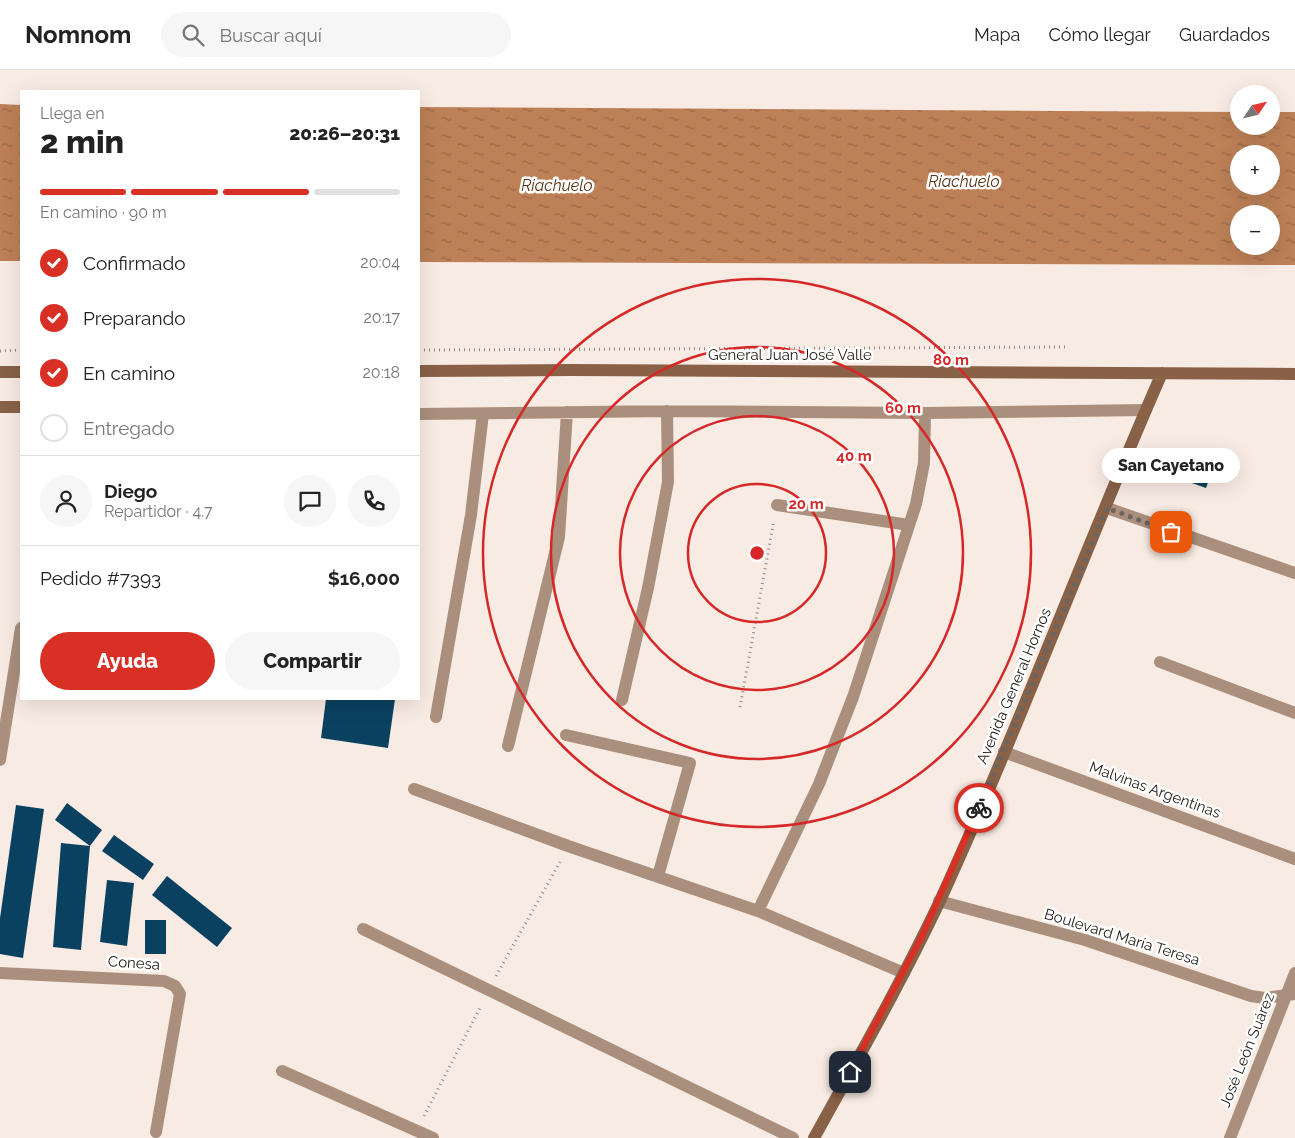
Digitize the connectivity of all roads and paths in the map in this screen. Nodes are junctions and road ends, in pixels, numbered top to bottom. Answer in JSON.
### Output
{"nodes":[{"id":1,"x":1069,"y":347,"type":"dead end"},
{"id":2,"x":20,"y":350,"type":"edge"},
{"id":3,"x":420,"y":350,"type":"edge"},
{"id":4,"x":0,"y":351,"type":"edge"},
{"id":5,"x":420,"y":371,"type":"edge"},
{"id":6,"x":0,"y":372,"type":"edge"},
{"id":7,"x":20,"y":372,"type":"edge"},
{"id":8,"x":1162,"y":373,"type":"junction"},
{"id":9,"x":1295,"y":374,"type":"edge"},
{"id":10,"x":0,"y":407,"type":"edge"},
{"id":11,"x":20,"y":407,"type":"edge"},
{"id":12,"x":1146,"y":410,"type":"junction"},
{"id":13,"x":667,"y":411,"type":"junction"},
{"id":14,"x":567,"y":412,"type":"junction"},
{"id":15,"x":924,"y":413,"type":"junction"},
{"id":16,"x":420,"y":414,"type":"edge"},
{"id":17,"x":483,"y":414,"type":"junction"},
{"id":18,"x":777,"y":505,"type":"joint"},
{"id":19,"x":1107,"y":508,"type":"junction"},
{"id":20,"x":909,"y":525,"type":"junction"},
{"id":21,"x":1295,"y":573,"type":"edge"},
{"id":22,"x":20,"y":634,"type":"edge"},
{"id":23,"x":1160,"y":662,"type":"dead end"},
{"id":24,"x":622,"y":700,"type":"dead end"},
{"id":25,"x":740,"y":707,"type":"dead end"},
{"id":26,"x":1295,"y":713,"type":"edge"},
{"id":27,"x":436,"y":717,"type":"dead end"},
{"id":28,"x":566,"y":735,"type":"dead end"},
{"id":29,"x":508,"y":746,"type":"dead end"},
{"id":30,"x":1004,"y":752,"type":"junction"},
{"id":31,"x":0,"y":760,"type":"edge"},
{"id":32,"x":414,"y":789,"type":"dead end"},
{"id":33,"x":1295,"y":859,"type":"edge"},
{"id":34,"x":658,"y":876,"type":"junction"},
{"id":35,"x":939,"y":901,"type":"junction"},
{"id":36,"x":758,"y":910,"type":"junction"},
{"id":37,"x":363,"y":929,"type":"dead end"},
{"id":38,"x":0,"y":973,"type":"edge"},
{"id":39,"x":904,"y":973,"type":"junction"},
{"id":40,"x":1295,"y":974,"type":"edge"},
{"id":41,"x":1291,"y":994,"type":"edge"},
{"id":42,"x":282,"y":1071,"type":"dead end"},
{"id":43,"x":156,"y":1132,"type":"dead end"},
{"id":44,"x":433,"y":1138,"type":"edge"},
{"id":45,"x":793,"y":1138,"type":"edge"},
{"id":46,"x":814,"y":1138,"type":"edge"},
{"id":47,"x":1230,"y":1138,"type":"edge"}],
"edges":[{"from":1,"to":3,"type":"path"},
{"from":2,"to":4,"type":"path"},
{"from":5,"to":8,"type":"main road","name":"General Juan José Valle"},
{"from":6,"to":7,"type":"main road"},
{"from":8,"to":9,"type":"main road","name":"General Juan José Valle"},
{"from":8,"to":12,"type":"main road","name":"Avenida General Hornos"},
{"from":10,"to":11,"type":"main road"},
{"from":12,"to":15,"type":"street"},
{"from":12,"to":19,"type":"main road","name":"Avenida General Hornos"},
{"from":13,"to":14,"type":"street"},
{"from":13,"to":15,"type":"street"},
{"from":13,"to":24,"type":"street"},
{"from":14,"to":17,"type":"street"},
{"from":14,"to":29,"type":"street"},
{"from":15,"to":20,"type":"street"},
{"from":16,"to":17,"type":"street"},
{"from":17,"to":27,"type":"street"},
{"from":18,"to":20,"type":"street"},
{"from":18,"to":25,"type":"path"},
{"from":19,"to":21,"type":"street"},
{"from":19,"to":30,"type":"main road","name":"Avenida General Hornos"},
{"from":20,"to":36,"type":"street"},
{"from":22,"to":31,"type":"street"},
{"from":23,"to":26,"type":"street"},
{"from":28,"to":34,"type":"street"},
{"from":30,"to":33,"type":"street","name":"Malvinas Argentinas"},
{"from":30,"to":35,"type":"main road","name":"Avenida General Hornos"},
{"from":32,"to":34,"type":"street"},
{"from":34,"to":36,"type":"street"},
{"from":35,"to":39,"type":"main road","name":"Avenida General Hornos"},
{"from":35,"to":41,"type":"street","name":"Boulevard María Teresa"},
{"from":36,"to":39,"type":"street"},
{"from":37,"to":45,"type":"street"},
{"from":38,"to":43,"type":"street","name":"Conesa"},
{"from":39,"to":46,"type":"main road","name":"Avenida General Hornos"},
{"from":40,"to":41,"type":"street","name":"José León Suárez"},
{"from":41,"to":47,"type":"street","name":"José León Suárez"},
{"from":42,"to":44,"type":"street"}]}
